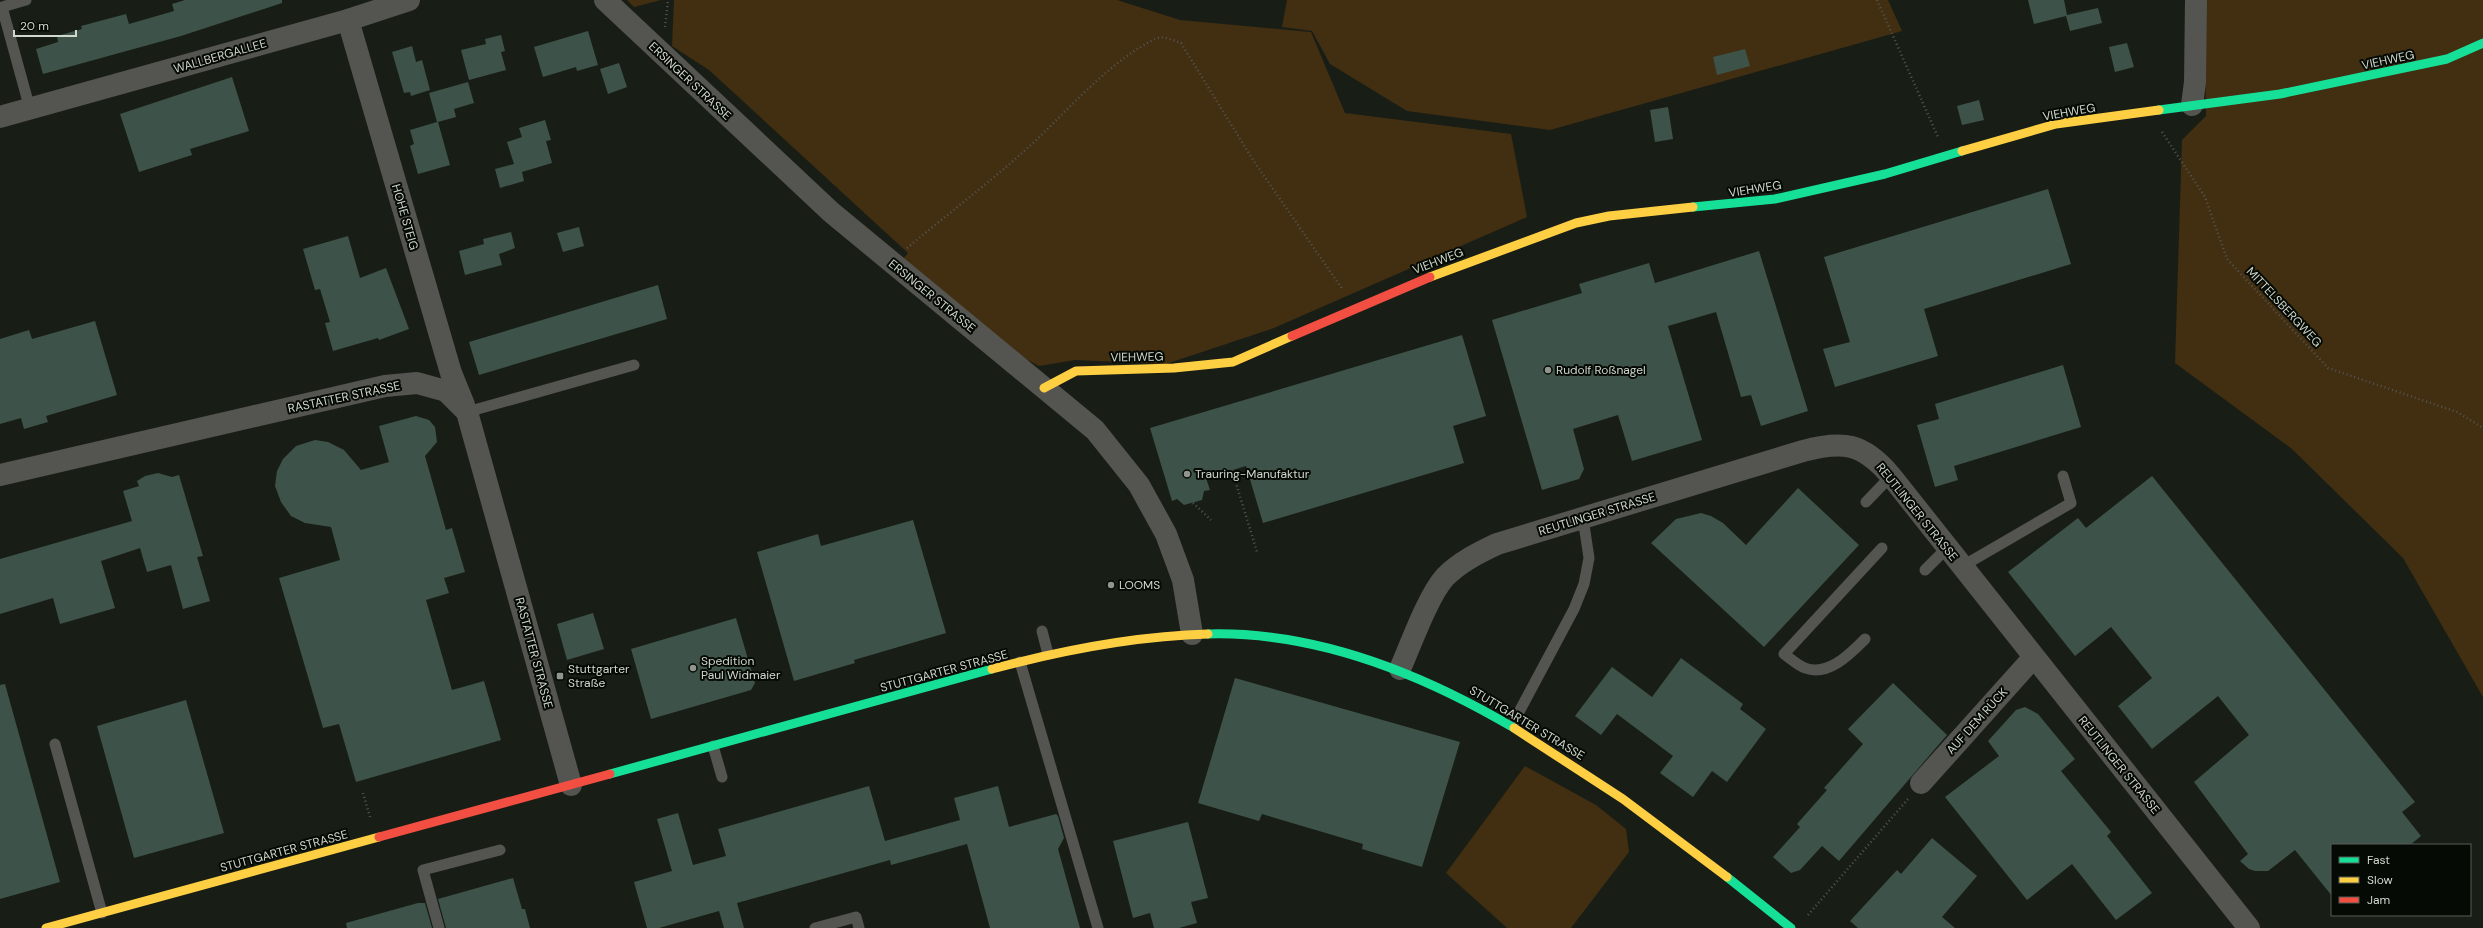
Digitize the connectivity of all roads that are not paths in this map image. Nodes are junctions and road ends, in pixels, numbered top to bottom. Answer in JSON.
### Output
{"nodes":[{"id":1,"x":26,"y":0,"type":"edge"},
{"id":2,"x":409,"y":0,"type":"edge"},
{"id":3,"x":605,"y":0,"type":"edge"},
{"id":4,"x":2196,"y":0,"type":"edge"},
{"id":5,"x":348,"y":20,"type":"junction"},
{"id":6,"x":2483,"y":43,"type":"edge"},
{"id":7,"x":2192,"y":105,"type":"junction"},
{"id":8,"x":30,"y":109,"type":"junction"},
{"id":9,"x":0,"y":117,"type":"edge"},
{"id":10,"x":634,"y":365,"type":"dead end"},
{"id":11,"x":1044,"y":388,"type":"junction"},
{"id":12,"x":467,"y":412,"type":"junction"},
{"id":13,"x":0,"y":475,"type":"edge"},
{"id":14,"x":1891,"y":476,"type":"junction"},
{"id":15,"x":2063,"y":476,"type":"dead end"},
{"id":16,"x":1866,"y":502,"type":"dead end"},
{"id":17,"x":1583,"y":518,"type":"junction"},
{"id":18,"x":1882,"y":548,"type":"dead end"},
{"id":19,"x":1947,"y":548,"type":"junction"},
{"id":20,"x":1961,"y":567,"type":"junction"},
{"id":21,"x":1925,"y":570,"type":"dead end"},
{"id":22,"x":1042,"y":631,"type":"dead end"},
{"id":23,"x":1192,"y":634,"type":"junction"},
{"id":24,"x":1865,"y":639,"type":"dead end"},
{"id":25,"x":1048,"y":654,"type":"junction"},
{"id":26,"x":2033,"y":658,"type":"junction"},
{"id":27,"x":1020,"y":662,"type":"junction"},
{"id":28,"x":1400,"y":669,"type":"junction"},
{"id":29,"x":1512,"y":725,"type":"junction"},
{"id":30,"x":55,"y":744,"type":"dead end"},
{"id":31,"x":713,"y":746,"type":"junction"},
{"id":32,"x":722,"y":777,"type":"dead end"},
{"id":33,"x":1921,"y":783,"type":"road end"},
{"id":34,"x":570,"y":785,"type":"junction"},
{"id":35,"x":500,"y":850,"type":"dead end"},
{"id":36,"x":102,"y":913,"type":"junction"},
{"id":37,"x":46,"y":928,"type":"edge"},
{"id":38,"x":439,"y":928,"type":"edge"},
{"id":39,"x":815,"y":928,"type":"edge"},
{"id":40,"x":859,"y":928,"type":"edge"},
{"id":41,"x":1098,"y":928,"type":"edge"},
{"id":42,"x":1791,"y":928,"type":"edge"},
{"id":43,"x":2249,"y":928,"type":"edge"}],
"edges":[{"from":1,"to":8,"type":"lane"},
{"from":2,"to":5,"type":"street","name":"WALLBERGALLEE"},
{"from":3,"to":11,"type":"street","name":"ERSINGER STRASSE"},
{"from":4,"to":7,"type":"street"},
{"from":5,"to":8,"type":"street","name":"WALLBERGALLEE"},
{"from":5,"to":12,"type":"street","name":"HOHE STEIG"},
{"from":6,"to":7,"type":"street","name":"VIEHWEG"},
{"from":7,"to":11,"type":"street","name":"VIEHWEG"},
{"from":8,"to":9,"type":"street","name":"WALLBERGALLEE"},
{"from":10,"to":12,"type":"lane"},
{"from":11,"to":23,"type":"street","name":"ERSINGER STRASSE"},
{"from":12,"to":13,"type":"street","name":"RASTATTER STRASSE"},
{"from":12,"to":34,"type":"street","name":"RASTATTER STRASSE"},
{"from":14,"to":16,"type":"lane"},
{"from":14,"to":17,"type":"street","name":"REUTLINGER STRASSE"},
{"from":14,"to":19,"type":"street","name":"REUTLINGER STRASSE"},
{"from":15,"to":20,"type":"lane"},
{"from":17,"to":28,"type":"street","name":"REUTLINGER STRASSE"},
{"from":17,"to":29,"type":"lane"},
{"from":18,"to":24,"type":"lane"},
{"from":19,"to":20,"type":"street","name":"REUTLINGER STRASSE"},
{"from":19,"to":21,"type":"lane"},
{"from":20,"to":26,"type":"street","name":"REUTLINGER STRASSE"},
{"from":22,"to":25,"type":"lane"},
{"from":23,"to":25,"type":"street","name":"STUTTGARTER STRASSE"},
{"from":23,"to":28,"type":"street","name":"STUTTGARTER STRASSE"},
{"from":25,"to":27,"type":"street","name":"STUTTGARTER STRASSE"},
{"from":26,"to":33,"type":"street","name":"AUF DEM RÜCK"},
{"from":26,"to":43,"type":"street","name":"REUTLINGER STRASSE"},
{"from":27,"to":31,"type":"street","name":"STUTTGARTER STRASSE"},
{"from":27,"to":41,"type":"lane"},
{"from":28,"to":29,"type":"street","name":"STUTTGARTER STRASSE"},
{"from":29,"to":42,"type":"street","name":"STUTTGARTER STRASSE"},
{"from":30,"to":36,"type":"lane"},
{"from":31,"to":32,"type":"lane"},
{"from":31,"to":34,"type":"street","name":"STUTTGARTER STRASSE"},
{"from":34,"to":36,"type":"street","name":"STUTTGARTER STRASSE"},
{"from":35,"to":38,"type":"lane"},
{"from":36,"to":37,"type":"street","name":"STUTTGARTER STRASSE"},
{"from":39,"to":40,"type":"lane"}]}
